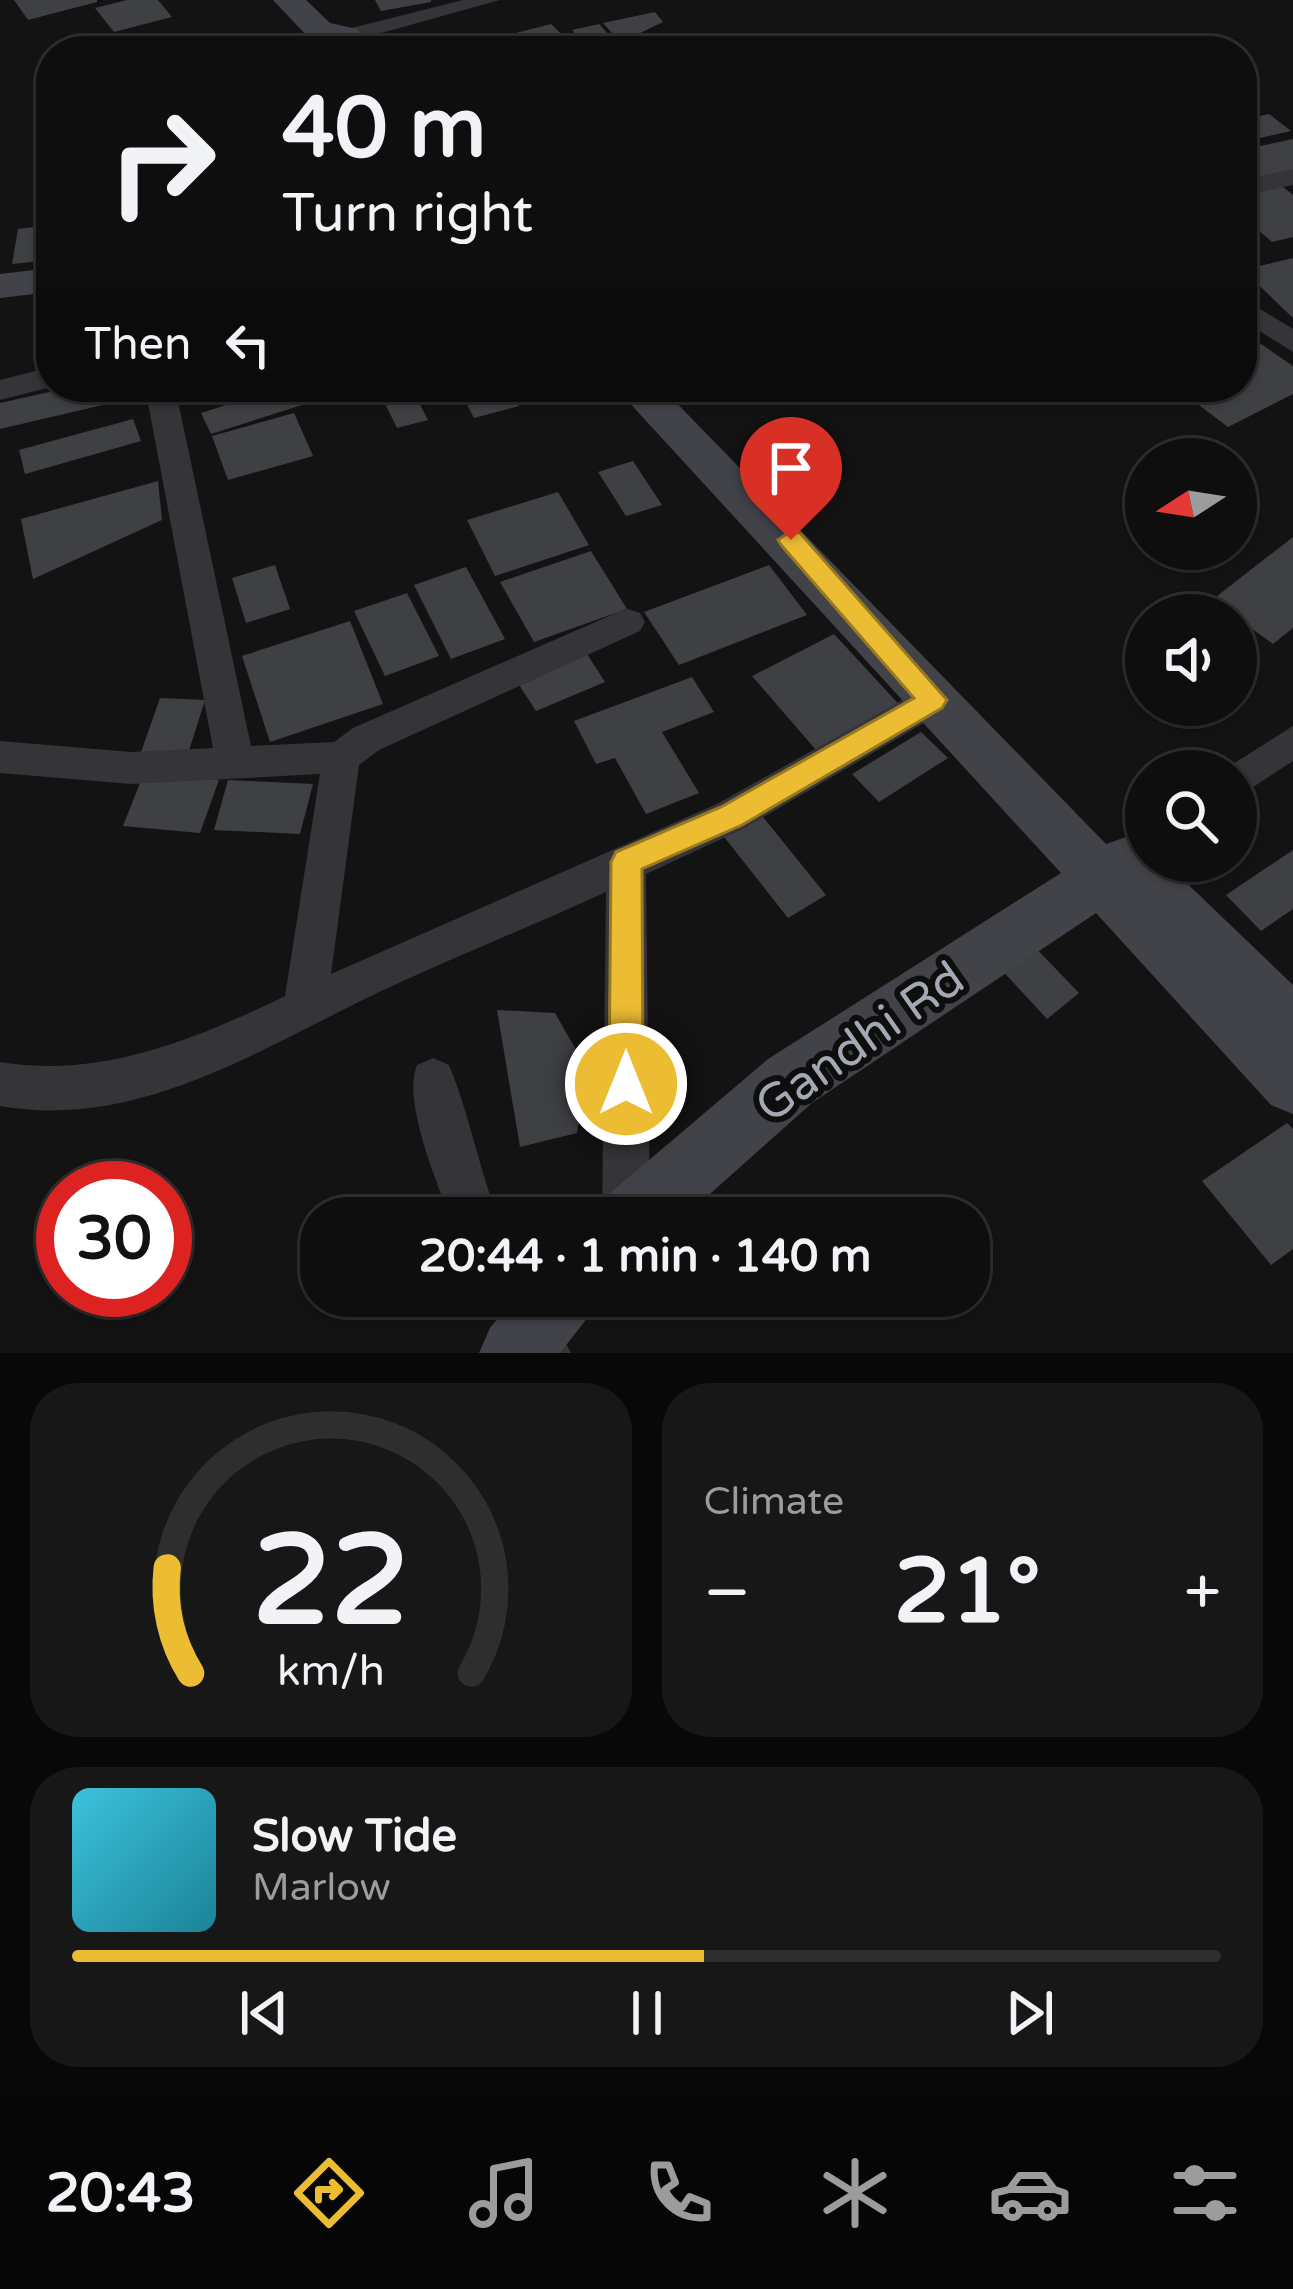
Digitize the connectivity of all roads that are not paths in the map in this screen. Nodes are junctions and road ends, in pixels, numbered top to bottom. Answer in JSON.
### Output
{"nodes":[{"id":1,"x":288,"y":0,"type":"edge"},
{"id":2,"x":489,"y":0,"type":"edge"},
{"id":3,"x":457,"y":2,"type":"edge"},
{"id":4,"x":328,"y":36,"type":"edge"},
{"id":5,"x":353,"y":36,"type":"edge"},
{"id":6,"x":1293,"y":177,"type":"edge"},
{"id":7,"x":1257,"y":185,"type":"edge"},
{"id":8,"x":36,"y":282,"type":"edge"},
{"id":9,"x":0,"y":286,"type":"edge"},
{"id":10,"x":1257,"y":318,"type":"edge"},
{"id":11,"x":1293,"y":343,"type":"edge"},
{"id":12,"x":36,"y":381,"type":"edge"},
{"id":13,"x":0,"y":390,"type":"edge"},
{"id":14,"x":163,"y":402,"type":"edge"},
{"id":15,"x":651,"y":402,"type":"edge"},
{"id":16,"x":695,"y":402,"type":"edge"},
{"id":17,"x":628,"y":622,"type":"dead end"},
{"id":18,"x":933,"y":700,"type":"junction"},
{"id":19,"x":1293,"y":741,"type":"edge"},
{"id":20,"x":0,"y":757,"type":"edge"},
{"id":21,"x":341,"y":757,"type":"junction"},
{"id":22,"x":235,"y":762,"type":"junction"},
{"id":23,"x":1257,"y":767,"type":"edge"},
{"id":24,"x":626,"y":862,"type":"junction"},
{"id":25,"x":1123,"y":863,"type":"edge"},
{"id":26,"x":304,"y":1011,"type":"junction"},
{"id":27,"x":1293,"y":1026,"type":"edge"},
{"id":28,"x":433,"y":1080,"type":"dead end"},
{"id":29,"x":1293,"y":1083,"type":"edge"},
{"id":30,"x":0,"y":1084,"type":"edge"},
{"id":31,"x":467,"y":1197,"type":"edge"},
{"id":32,"x":629,"y":1197,"type":"edge"},
{"id":33,"x":654,"y":1197,"type":"edge"}],
"edges":[{"from":1,"to":4,"type":"street"},
{"from":2,"to":3,"type":"street"},
{"from":3,"to":5,"type":"street"},
{"from":6,"to":7,"type":"street"},
{"from":8,"to":9,"type":"street"},
{"from":10,"to":11,"type":"street"},
{"from":12,"to":13,"type":"street"},
{"from":14,"to":22,"type":"street"},
{"from":15,"to":18,"type":"street"},
{"from":16,"to":25,"type":"street"},
{"from":17,"to":21,"type":"street"},
{"from":18,"to":24,"type":"street"},
{"from":18,"to":25,"type":"street"},
{"from":19,"to":23,"type":"street"},
{"from":20,"to":22,"type":"street"},
{"from":21,"to":22,"type":"street"},
{"from":21,"to":26,"type":"street"},
{"from":24,"to":26,"type":"street"},
{"from":24,"to":32,"type":"street"},
{"from":25,"to":27,"type":"street"},
{"from":25,"to":29,"type":"street"},
{"from":25,"to":33,"type":"street","name":"Gandhi Rd"},
{"from":26,"to":30,"type":"street"},
{"from":28,"to":31,"type":"street"}]}
